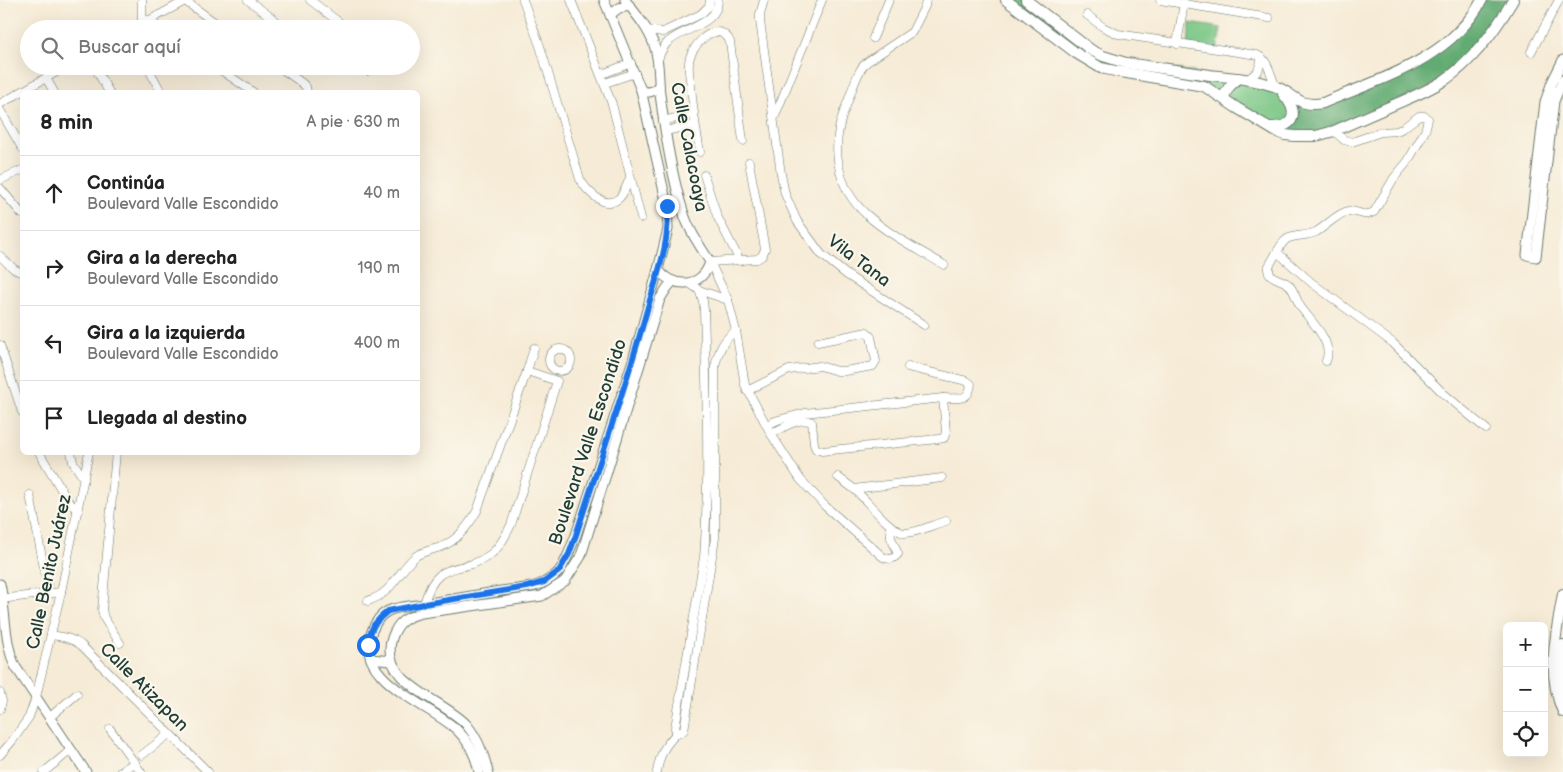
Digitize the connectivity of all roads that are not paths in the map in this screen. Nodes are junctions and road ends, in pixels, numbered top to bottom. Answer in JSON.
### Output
{"nodes":[{"id":1,"x":142,"y":0,"type":"edge"},
{"id":2,"x":186,"y":0,"type":"edge"},
{"id":3,"x":248,"y":0,"type":"edge"},
{"id":4,"x":310,"y":0,"type":"edge"},
{"id":5,"x":523,"y":0,"type":"edge"},
{"id":6,"x":571,"y":0,"type":"edge"},
{"id":7,"x":604,"y":0,"type":"edge"},
{"id":8,"x":710,"y":0,"type":"edge"},
{"id":9,"x":718,"y":0,"type":"edge"},
{"id":10,"x":764,"y":0,"type":"edge"},
{"id":11,"x":822,"y":0,"type":"edge"},
{"id":12,"x":889,"y":0,"type":"edge"},
{"id":13,"x":926,"y":0,"type":"edge"},
{"id":14,"x":1006,"y":0,"type":"edge"},
{"id":15,"x":1026,"y":0,"type":"edge"},
{"id":16,"x":1160,"y":0,"type":"edge"},
{"id":17,"x":1482,"y":0,"type":"edge"},
{"id":18,"x":1513,"y":0,"type":"edge"},
{"id":19,"x":1559,"y":0,"type":"edge"},
{"id":20,"x":628,"y":3,"type":"edge"},
{"id":21,"x":1184,"y":3,"type":"junction"},
{"id":22,"x":610,"y":15,"type":"junction"},
{"id":23,"x":1087,"y":15,"type":"dead end"},
{"id":24,"x":1269,"y":18,"type":"dead end"},
{"id":25,"x":145,"y":20,"type":"edge"},
{"id":26,"x":149,"y":20,"type":"edge"},
{"id":27,"x":212,"y":20,"type":"edge"},
{"id":28,"x":276,"y":20,"type":"edge"},
{"id":29,"x":336,"y":20,"type":"edge"},
{"id":30,"x":680,"y":24,"type":"junction"},
{"id":31,"x":647,"y":30,"type":"junction"},
{"id":32,"x":683,"y":33,"type":"junction"},
{"id":33,"x":873,"y":38,"type":"dead end"},
{"id":34,"x":1178,"y":44,"type":"junction"},
{"id":35,"x":1531,"y":52,"type":"dead end"},
{"id":36,"x":1262,"y":58,"type":"junction"},
{"id":37,"x":658,"y":60,"type":"junction"},
{"id":38,"x":1563,"y":60,"type":"edge"},
{"id":39,"x":631,"y":63,"type":"junction"},
{"id":40,"x":602,"y":74,"type":"junction"},
{"id":41,"x":635,"y":74,"type":"junction"},
{"id":42,"x":51,"y":75,"type":"edge"},
{"id":43,"x":99,"y":75,"type":"edge"},
{"id":44,"x":152,"y":75,"type":"edge"},
{"id":45,"x":228,"y":75,"type":"edge"},
{"id":46,"x":290,"y":75,"type":"edge"},
{"id":47,"x":46,"y":78,"type":"junction"},
{"id":48,"x":1242,"y":79,"type":"junction"},
{"id":49,"x":1563,"y":80,"type":"edge"},
{"id":50,"x":605,"y":84,"type":"junction"},
{"id":51,"x":659,"y":85,"type":"junction"},
{"id":52,"x":1277,"y":87,"type":"junction"},
{"id":53,"x":25,"y":90,"type":"edge"},
{"id":54,"x":53,"y":90,"type":"edge"},
{"id":55,"x":108,"y":90,"type":"edge"},
{"id":56,"x":160,"y":90,"type":"edge"},
{"id":57,"x":250,"y":90,"type":"edge"},
{"id":58,"x":307,"y":90,"type":"edge"},
{"id":59,"x":641,"y":90,"type":"junction"},
{"id":60,"x":20,"y":93,"type":"edge"},
{"id":61,"x":1224,"y":98,"type":"junction"},
{"id":62,"x":0,"y":104,"type":"edge"},
{"id":63,"x":0,"y":110,"type":"edge"},
{"id":64,"x":693,"y":114,"type":"junction"},
{"id":65,"x":774,"y":118,"type":"junction"},
{"id":66,"x":664,"y":121,"type":"junction"},
{"id":67,"x":1547,"y":122,"type":"junction"},
{"id":68,"x":695,"y":125,"type":"junction"},
{"id":69,"x":1269,"y":127,"type":"junction"},
{"id":70,"x":665,"y":131,"type":"junction"},
{"id":71,"x":1334,"y":131,"type":"junction"},
{"id":72,"x":743,"y":140,"type":"dead end"},
{"id":73,"x":20,"y":145,"type":"edge"},
{"id":74,"x":700,"y":152,"type":"dead end"},
{"id":75,"x":749,"y":162,"type":"dead end"},
{"id":76,"x":20,"y":171,"type":"edge"},
{"id":77,"x":704,"y":175,"type":"dead end"},
{"id":78,"x":630,"y":178,"type":"junction"},
{"id":79,"x":0,"y":180,"type":"edge"},
{"id":80,"x":0,"y":188,"type":"edge"},
{"id":81,"x":20,"y":212,"type":"edge"},
{"id":82,"x":683,"y":214,"type":"junction"},
{"id":83,"x":641,"y":218,"type":"dead end"},
{"id":84,"x":668,"y":218,"type":"junction"},
{"id":85,"x":1277,"y":252,"type":"junction"},
{"id":86,"x":0,"y":256,"type":"edge"},
{"id":87,"x":740,"y":261,"type":"junction"},
{"id":88,"x":710,"y":262,"type":"junction"},
{"id":89,"x":944,"y":265,"type":"dead end"},
{"id":90,"x":658,"y":270,"type":"junction"},
{"id":91,"x":20,"y":272,"type":"edge"},
{"id":92,"x":673,"y":282,"type":"junction"},
{"id":93,"x":689,"y":283,"type":"junction"},
{"id":94,"x":699,"y":290,"type":"junction"},
{"id":95,"x":728,"y":300,"type":"junction"},
{"id":96,"x":924,"y":325,"type":"dead end"},
{"id":97,"x":736,"y":331,"type":"junction"},
{"id":98,"x":818,"y":342,"type":"dead end"},
{"id":99,"x":0,"y":345,"type":"edge"},
{"id":100,"x":534,"y":348,"type":"dead end"},
{"id":101,"x":1326,"y":360,"type":"dead end"},
{"id":102,"x":908,"y":368,"type":"dead end"},
{"id":103,"x":527,"y":371,"type":"junction"},
{"id":104,"x":560,"y":371,"type":"dead end"},
{"id":105,"x":557,"y":381,"type":"junction"},
{"id":106,"x":747,"y":391,"type":"junction"},
{"id":107,"x":706,"y":392,"type":"junction"},
{"id":108,"x":716,"y":392,"type":"junction"},
{"id":109,"x":943,"y":398,"type":"junction"},
{"id":110,"x":20,"y":406,"type":"edge"},
{"id":111,"x":810,"y":413,"type":"junction"},
{"id":112,"x":812,"y":422,"type":"junction"},
{"id":113,"x":766,"y":425,"type":"junction"},
{"id":114,"x":1486,"y":429,"type":"dead end"},
{"id":115,"x":771,"y":434,"type":"junction"},
{"id":116,"x":41,"y":455,"type":"edge"},
{"id":117,"x":72,"y":455,"type":"edge"},
{"id":118,"x":88,"y":455,"type":"edge"},
{"id":119,"x":114,"y":455,"type":"edge"},
{"id":120,"x":838,"y":477,"type":"dead end"},
{"id":121,"x":942,"y":478,"type":"dead end"},
{"id":122,"x":84,"y":479,"type":"junction"},
{"id":123,"x":854,"y":489,"type":"junction"},
{"id":124,"x":30,"y":494,"type":"dead end"},
{"id":125,"x":78,"y":511,"type":"junction"},
{"id":126,"x":946,"y":521,"type":"dead end"},
{"id":127,"x":890,"y":526,"type":"junction"},
{"id":128,"x":0,"y":584,"type":"edge"},
{"id":129,"x":61,"y":592,"type":"junction"},
{"id":130,"x":49,"y":594,"type":"junction"},
{"id":131,"x":1563,"y":594,"type":"edge"},
{"id":132,"x":2,"y":599,"type":"edge"},
{"id":133,"x":368,"y":601,"type":"dead end"},
{"id":134,"x":424,"y":604,"type":"junction"},
{"id":135,"x":381,"y":617,"type":"junction"},
{"id":136,"x":395,"y":628,"type":"junction"},
{"id":137,"x":51,"y":635,"type":"junction"},
{"id":138,"x":120,"y":642,"type":"dead end"},
{"id":139,"x":4,"y":643,"type":"edge"},
{"id":140,"x":1563,"y":645,"type":"edge"},
{"id":141,"x":371,"y":659,"type":"junction"},
{"id":142,"x":391,"y":661,"type":"junction"},
{"id":143,"x":1562,"y":670,"type":"edge"},
{"id":144,"x":1563,"y":690,"type":"edge"},
{"id":145,"x":0,"y":693,"type":"edge"},
{"id":146,"x":77,"y":694,"type":"dead end"},
{"id":147,"x":36,"y":697,"type":"junction"},
{"id":148,"x":0,"y":709,"type":"edge"},
{"id":149,"x":1563,"y":712,"type":"edge"},
{"id":150,"x":50,"y":717,"type":"junction"},
{"id":151,"x":110,"y":729,"type":"dead end"},
{"id":152,"x":677,"y":733,"type":"junction"},
{"id":153,"x":169,"y":734,"type":"junction"},
{"id":154,"x":71,"y":750,"type":"junction"},
{"id":155,"x":0,"y":756,"type":"edge"},
{"id":156,"x":142,"y":756,"type":"dead end"},
{"id":157,"x":135,"y":762,"type":"junction"},
{"id":158,"x":44,"y":772,"type":"edge"},
{"id":159,"x":86,"y":772,"type":"edge"},
{"id":160,"x":120,"y":772,"type":"edge"},
{"id":161,"x":141,"y":772,"type":"edge"},
{"id":162,"x":208,"y":772,"type":"edge"},
{"id":163,"x":479,"y":772,"type":"edge"},
{"id":164,"x":488,"y":772,"type":"edge"},
{"id":165,"x":656,"y":772,"type":"edge"}],
"edges":[{"from":1,"to":25,"type":"street"},
{"from":2,"to":26,"type":"street"},
{"from":2,"to":27,"type":"street"},
{"from":3,"to":28,"type":"street"},
{"from":4,"to":29,"type":"street"},
{"from":5,"to":78,"type":"street"},
{"from":6,"to":40,"type":"street"},
{"from":7,"to":22,"type":"street","name":"Boulevard Valle Escondido"},
{"from":8,"to":30,"type":"street"},
{"from":9,"to":32,"type":"street"},
{"from":10,"to":65,"type":"street","name":"Vila Tana"},
{"from":11,"to":65,"type":"street","name":"Vila Tana"},
{"from":12,"to":33,"type":"street"},
{"from":13,"to":89,"type":"street"},
{"from":14,"to":61,"type":"main road"},
{"from":15,"to":48,"type":"main road"},
{"from":16,"to":21,"type":"street"},
{"from":17,"to":52,"type":"main road"},
{"from":18,"to":71,"type":"main road"},
{"from":19,"to":35,"type":"street"},
{"from":20,"to":22,"type":"street"},
{"from":20,"to":31,"type":"street","name":"Calle Calacoaya"},
{"from":21,"to":24,"type":"street"},
{"from":21,"to":34,"type":"street"},
{"from":22,"to":39,"type":"street","name":"Boulevard Valle Escondido"},
{"from":23,"to":34,"type":"street"},
{"from":30,"to":31,"type":"street"},
{"from":30,"to":32,"type":"street"},
{"from":31,"to":37,"type":"street","name":"Calle Calacoaya"},
{"from":32,"to":37,"type":"street"},
{"from":34,"to":36,"type":"street"},
{"from":36,"to":48,"type":"street"},
{"from":36,"to":52,"type":"street"},
{"from":37,"to":51,"type":"street","name":"Calle Calacoaya"},
{"from":38,"to":67,"type":"street"},
{"from":39,"to":40,"type":"street"},
{"from":39,"to":41,"type":"street","name":"Boulevard Valle Escondido"},
{"from":40,"to":50,"type":"street"},
{"from":41,"to":50,"type":"street"},
{"from":41,"to":59,"type":"street","name":"Boulevard Valle Escondido"},
{"from":42,"to":47,"type":"street"},
{"from":43,"to":55,"type":"street"},
{"from":44,"to":56,"type":"street"},
{"from":45,"to":57,"type":"street"},
{"from":46,"to":58,"type":"street"},
{"from":47,"to":53,"type":"street"},
{"from":47,"to":54,"type":"street"},
{"from":48,"to":52,"type":"main road"},
{"from":48,"to":61,"type":"main road"},
{"from":49,"to":67,"type":"street"},
{"from":50,"to":78,"type":"street"},
{"from":51,"to":59,"type":"street"},
{"from":51,"to":66,"type":"street","name":"Calle Calacoaya"},
{"from":52,"to":69,"type":"main road"},
{"from":59,"to":84,"type":"street","name":"Boulevard Valle Escondido"},
{"from":60,"to":62,"type":"street"},
{"from":61,"to":69,"type":"main road"},
{"from":63,"to":73,"type":"street"},
{"from":64,"to":66,"type":"street"},
{"from":64,"to":68,"type":"street"},
{"from":64,"to":72,"type":"street"},
{"from":65,"to":96,"type":"street","name":"Vila Tana"},
{"from":66,"to":70,"type":"street","name":"Calle Calacoaya"},
{"from":67,"to":67,"type":"street"},
{"from":68,"to":70,"type":"street"},
{"from":68,"to":74,"type":"street"},
{"from":69,"to":71,"type":"main road"},
{"from":70,"to":82,"type":"street","name":"Calle Calacoaya"},
{"from":71,"to":85,"type":"street"},
{"from":75,"to":87,"type":"street"},
{"from":76,"to":79,"type":"street"},
{"from":77,"to":87,"type":"street"},
{"from":78,"to":83,"type":"street"},
{"from":80,"to":81,"type":"street"},
{"from":82,"to":84,"type":"street"},
{"from":82,"to":88,"type":"street","name":"Calle Calacoaya"},
{"from":84,"to":90,"type":"street","name":"Boulevard Valle Escondido"},
{"from":85,"to":101,"type":"street"},
{"from":85,"to":114,"type":"street"},
{"from":86,"to":91,"type":"street"},
{"from":87,"to":88,"type":"street"},
{"from":88,"to":93,"type":"street"},
{"from":88,"to":95,"type":"street","name":"Calle Calacoaya"},
{"from":90,"to":92,"type":"street"},
{"from":90,"to":134,"type":"street","name":"Boulevard Valle Escondido"},
{"from":92,"to":93,"type":"street"},
{"from":92,"to":136,"type":"street","name":"Boulevard Valle Escondido"},
{"from":93,"to":94,"type":"street"},
{"from":94,"to":95,"type":"street"},
{"from":94,"to":107,"type":"street"},
{"from":95,"to":97,"type":"street","name":"Calle Calacoaya"},
{"from":97,"to":106,"type":"street","name":"Calle Calacoaya"},
{"from":97,"to":108,"type":"street"},
{"from":98,"to":106,"type":"street"},
{"from":99,"to":110,"type":"street"},
{"from":100,"to":103,"type":"street"},
{"from":102,"to":109,"type":"street"},
{"from":103,"to":105,"type":"street"},
{"from":103,"to":133,"type":"street"},
{"from":104,"to":105,"type":"street"},
{"from":105,"to":134,"type":"street"},
{"from":106,"to":113,"type":"street","name":"Calle Calacoaya"},
{"from":107,"to":108,"type":"street"},
{"from":107,"to":152,"type":"street"},
{"from":108,"to":152,"type":"street"},
{"from":109,"to":111,"type":"street"},
{"from":109,"to":112,"type":"street"},
{"from":111,"to":112,"type":"street"},
{"from":111,"to":113,"type":"street"},
{"from":112,"to":115,"type":"street"},
{"from":113,"to":115,"type":"street","name":"Calle Calacoaya"},
{"from":115,"to":127,"type":"street","name":"Calle Calacoaya"},
{"from":116,"to":125,"type":"street"},
{"from":117,"to":122,"type":"street"},
{"from":118,"to":122,"type":"street","name":"Calle Benito Juárez"},
{"from":119,"to":138,"type":"street"},
{"from":120,"to":123,"type":"street"},
{"from":121,"to":123,"type":"street"},
{"from":122,"to":125,"type":"street","name":"Calle Benito Juárez"},
{"from":123,"to":127,"type":"street"},
{"from":124,"to":130,"type":"street"},
{"from":125,"to":129,"type":"street","name":"Calle Benito Juárez"},
{"from":126,"to":127,"type":"street"},
{"from":128,"to":132,"type":"street"},
{"from":129,"to":130,"type":"street"},
{"from":129,"to":137,"type":"street","name":"Calle Benito Juárez"},
{"from":130,"to":132,"type":"street"},
{"from":131,"to":149,"type":"main road"},
{"from":132,"to":139,"type":"street"},
{"from":134,"to":135,"type":"street","name":"Boulevard Valle Escondido"},
{"from":135,"to":136,"type":"street"},
{"from":135,"to":141,"type":"street"},
{"from":136,"to":142,"type":"street"},
{"from":137,"to":147,"type":"street","name":"Calle Benito Juárez"},
{"from":137,"to":153,"type":"street","name":"Calle Atizapan"},
{"from":139,"to":147,"type":"street"},
{"from":140,"to":143,"type":"main road"},
{"from":141,"to":142,"type":"street"},
{"from":141,"to":163,"type":"street"},
{"from":142,"to":164,"type":"street"},
{"from":143,"to":144,"type":"main road"},
{"from":145,"to":148,"type":"street"},
{"from":146,"to":150,"type":"street"},
{"from":147,"to":150,"type":"street"},
{"from":147,"to":155,"type":"street","name":"Calle Benito Juárez"},
{"from":150,"to":154,"type":"street"},
{"from":151,"to":157,"type":"street"},
{"from":152,"to":165,"type":"street"},
{"from":153,"to":156,"type":"street"},
{"from":153,"to":162,"type":"street","name":"Calle Atizapan"},
{"from":154,"to":158,"type":"street"},
{"from":154,"to":159,"type":"street"},
{"from":157,"to":160,"type":"street"},
{"from":157,"to":161,"type":"street"}]}
